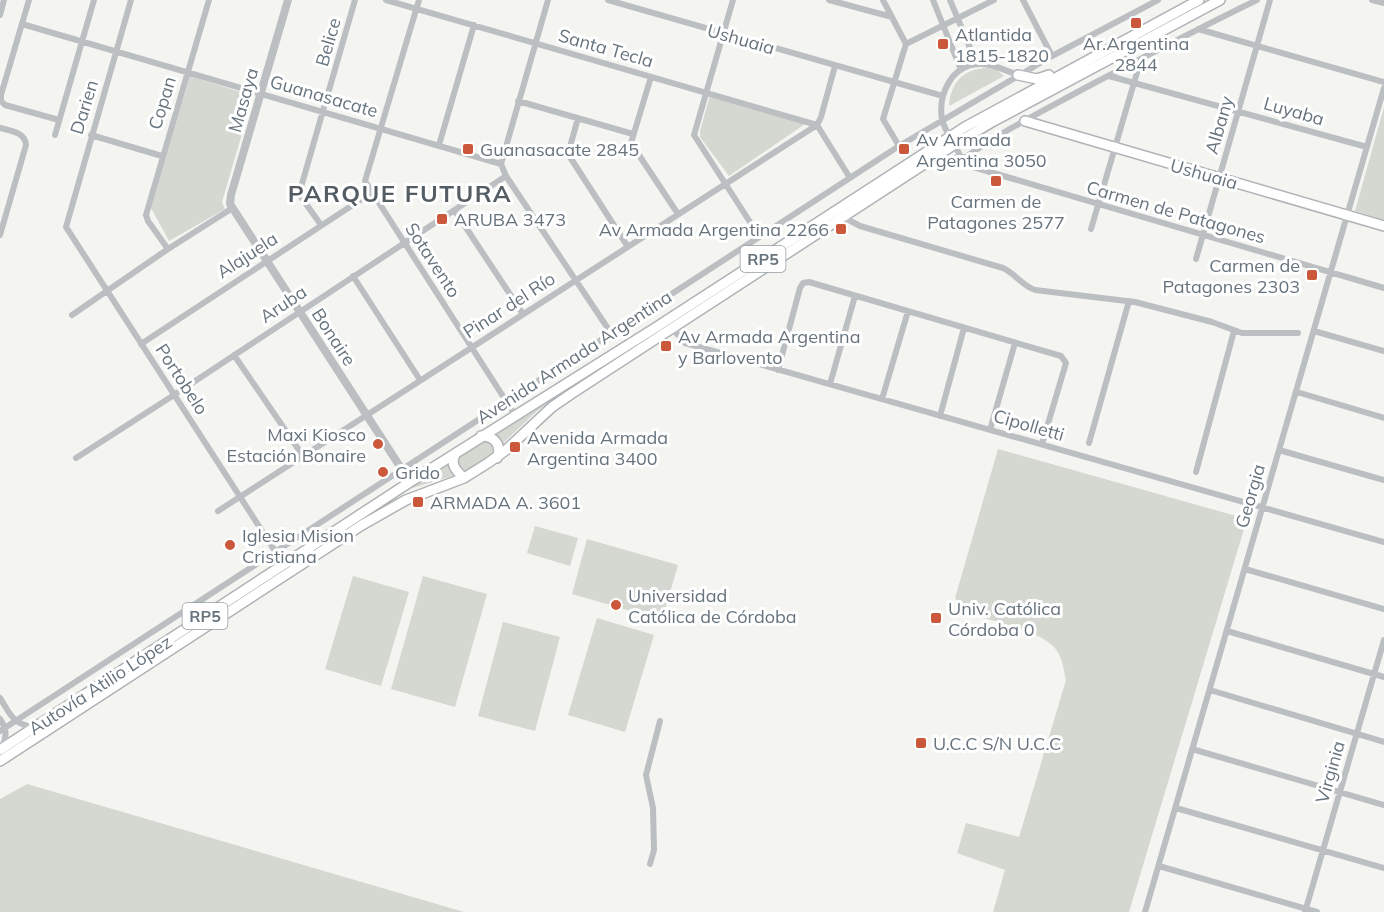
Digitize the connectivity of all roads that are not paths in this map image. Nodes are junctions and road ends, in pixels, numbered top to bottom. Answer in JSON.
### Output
{"nodes":[{"id":1,"x":4,"y":0,"type":"edge"},
{"id":2,"x":29,"y":0,"type":"edge"},
{"id":3,"x":94,"y":0,"type":"edge"},
{"id":4,"x":131,"y":0,"type":"edge"},
{"id":5,"x":209,"y":0,"type":"edge"},
{"id":6,"x":288,"y":0,"type":"edge"},
{"id":7,"x":356,"y":0,"type":"edge"},
{"id":8,"x":386,"y":0,"type":"edge"},
{"id":9,"x":419,"y":0,"type":"edge"},
{"id":10,"x":548,"y":0,"type":"edge"},
{"id":11,"x":608,"y":0,"type":"edge"},
{"id":12,"x":733,"y":0,"type":"edge"},
{"id":13,"x":830,"y":0,"type":"edge"},
{"id":14,"x":884,"y":0,"type":"edge"},
{"id":15,"x":933,"y":0,"type":"edge"},
{"id":16,"x":950,"y":0,"type":"edge"},
{"id":17,"x":994,"y":0,"type":"edge"},
{"id":18,"x":1023,"y":0,"type":"edge"},
{"id":19,"x":1158,"y":0,"type":"edge"},
{"id":20,"x":1199,"y":0,"type":"edge"},
{"id":21,"x":1220,"y":0,"type":"edge"},
{"id":22,"x":1257,"y":0,"type":"edge"},
{"id":23,"x":1270,"y":0,"type":"edge"},
{"id":24,"x":1372,"y":0,"type":"edge"},
{"id":25,"x":1384,"y":3,"type":"edge"},
{"id":26,"x":416,"y":9,"type":"junction"},
{"id":27,"x":0,"y":15,"type":"edge"},
{"id":28,"x":892,"y":17,"type":"junction"},
{"id":29,"x":958,"y":19,"type":"junction"},
{"id":30,"x":22,"y":24,"type":"junction"},
{"id":31,"x":474,"y":25,"type":"junction"},
{"id":32,"x":944,"y":26,"type":"junction"},
{"id":33,"x":1198,"y":29,"type":"junction"},
{"id":34,"x":723,"y":34,"type":"junction"},
{"id":35,"x":82,"y":41,"type":"junction"},
{"id":36,"x":535,"y":43,"type":"junction"},
{"id":37,"x":906,"y":44,"type":"junction"},
{"id":38,"x":1257,"y":46,"type":"junction"},
{"id":39,"x":117,"y":51,"type":"junction"},
{"id":40,"x":1052,"y":56,"type":"junction"},
{"id":41,"x":1093,"y":56,"type":"junction"},
{"id":42,"x":1141,"y":59,"type":"junction"},
{"id":43,"x":980,"y":64,"type":"junction"},
{"id":44,"x":835,"y":66,"type":"junction"},
{"id":45,"x":961,"y":70,"type":"junction"},
{"id":46,"x":187,"y":72,"type":"junction"},
{"id":47,"x":1018,"y":75,"type":"junction"},
{"id":48,"x":1108,"y":76,"type":"junction"},
{"id":49,"x":651,"y":77,"type":"junction"},
{"id":50,"x":893,"y":82,"type":"junction"},
{"id":51,"x":1135,"y":82,"type":"junction"},
{"id":52,"x":1384,"y":82,"type":"edge"},
{"id":53,"x":1384,"y":88,"type":"edge"},
{"id":54,"x":261,"y":93,"type":"junction"},
{"id":55,"x":706,"y":93,"type":"junction"},
{"id":56,"x":943,"y":96,"type":"junction"},
{"id":57,"x":518,"y":101,"type":"junction"},
{"id":58,"x":324,"y":111,"type":"junction"},
{"id":59,"x":1238,"y":111,"type":"junction"},
{"id":60,"x":578,"y":118,"type":"junction"},
{"id":61,"x":59,"y":120,"type":"junction"},
{"id":62,"x":942,"y":120,"type":"junction"},
{"id":63,"x":1024,"y":121,"type":"junction"},
{"id":64,"x":817,"y":125,"type":"junction"},
{"id":65,"x":0,"y":128,"type":"edge"},
{"id":66,"x":381,"y":128,"type":"junction"},
{"id":67,"x":633,"y":134,"type":"junction"},
{"id":68,"x":55,"y":135,"type":"dead end"},
{"id":69,"x":91,"y":135,"type":"junction"},
{"id":70,"x":953,"y":140,"type":"junction"},
{"id":71,"x":439,"y":145,"type":"junction"},
{"id":72,"x":899,"y":146,"type":"junction"},
{"id":73,"x":1367,"y":147,"type":"junction"},
{"id":74,"x":1115,"y":149,"type":"junction"},
{"id":75,"x":162,"y":156,"type":"junction"},
{"id":76,"x":933,"y":160,"type":"junction"},
{"id":77,"x":962,"y":160,"type":"junction"},
{"id":78,"x":501,"y":164,"type":"junction"},
{"id":79,"x":506,"y":176,"type":"junction"},
{"id":80,"x":850,"y":178,"type":"junction"},
{"id":81,"x":1219,"y":179,"type":"junction"},
{"id":82,"x":726,"y":183,"type":"junction"},
{"id":83,"x":371,"y":193,"type":"junction"},
{"id":84,"x":1098,"y":204,"type":"junction"},
{"id":85,"x":231,"y":209,"type":"junction"},
{"id":86,"x":455,"y":211,"type":"junction"},
{"id":87,"x":678,"y":214,"type":"junction"},
{"id":88,"x":3,"y":215,"type":"edge"},
{"id":89,"x":1347,"y":215,"type":"junction"},
{"id":90,"x":845,"y":218,"type":"junction"},
{"id":91,"x":66,"y":223,"type":"joint"},
{"id":92,"x":321,"y":225,"type":"junction"},
{"id":93,"x":1384,"y":226,"type":"edge"},
{"id":94,"x":1091,"y":229,"type":"dead end"},
{"id":95,"x":0,"y":235,"type":"edge"},
{"id":96,"x":1203,"y":235,"type":"junction"},
{"id":97,"x":759,"y":236,"type":"junction"},
{"id":98,"x":404,"y":243,"type":"junction"},
{"id":99,"x":628,"y":247,"type":"junction"},
{"id":100,"x":168,"y":249,"type":"junction"},
{"id":101,"x":1196,"y":259,"type":"dead end"},
{"id":102,"x":267,"y":261,"type":"junction"},
{"id":103,"x":1330,"y":273,"type":"junction"},
{"id":104,"x":353,"y":276,"type":"junction"},
{"id":105,"x":576,"y":280,"type":"junction"},
{"id":106,"x":1384,"y":288,"type":"edge"},
{"id":107,"x":106,"y":291,"type":"junction"},
{"id":108,"x":855,"y":296,"type":"junction"},
{"id":109,"x":1129,"y":301,"type":"junction"},
{"id":110,"x":299,"y":311,"type":"junction"},
{"id":111,"x":908,"y":311,"type":"junction"},
{"id":112,"x":523,"y":314,"type":"junction"},
{"id":113,"x":72,"y":315,"type":"dead end"},
{"id":114,"x":672,"y":328,"type":"junction"},
{"id":115,"x":964,"y":328,"type":"junction"},
{"id":116,"x":1314,"y":331,"type":"junction"},
{"id":117,"x":1234,"y":332,"type":"junction"},
{"id":118,"x":611,"y":333,"type":"junction"},
{"id":119,"x":1298,"y":333,"type":"dead end"},
{"id":120,"x":1016,"y":343,"type":"junction"},
{"id":121,"x":141,"y":344,"type":"junction"},
{"id":122,"x":472,"y":347,"type":"junction"},
{"id":123,"x":1384,"y":351,"type":"edge"},
{"id":124,"x":234,"y":355,"type":"junction"},
{"id":125,"x":778,"y":370,"type":"junction"},
{"id":126,"x":420,"y":380,"type":"junction"},
{"id":127,"x":830,"y":384,"type":"junction"},
{"id":128,"x":1297,"y":392,"type":"junction"},
{"id":129,"x":174,"y":395,"type":"junction"},
{"id":130,"x":882,"y":399,"type":"junction"},
{"id":131,"x":507,"y":402,"type":"junction"},
{"id":132,"x":367,"y":415,"type":"junction"},
{"id":133,"x":515,"y":415,"type":"junction"},
{"id":134,"x":940,"y":416,"type":"junction"},
{"id":135,"x":1384,"y":418,"type":"edge"},
{"id":136,"x":990,"y":430,"type":"junction"},
{"id":137,"x":481,"y":436,"type":"junction"},
{"id":138,"x":1089,"y":443,"type":"dead end"},
{"id":139,"x":1042,"y":444,"type":"junction"},
{"id":140,"x":1279,"y":450,"type":"junction"},
{"id":141,"x":458,"y":452,"type":"junction"},
{"id":142,"x":303,"y":456,"type":"junction"},
{"id":143,"x":76,"y":458,"type":"dead end"},
{"id":144,"x":497,"y":458,"type":"junction"},
{"id":145,"x":401,"y":468,"type":"junction"},
{"id":146,"x":1196,"y":472,"type":"dead end"},
{"id":147,"x":464,"y":478,"type":"junction"},
{"id":148,"x":1384,"y":480,"type":"edge"},
{"id":149,"x":410,"y":482,"type":"junction"},
{"id":150,"x":239,"y":497,"type":"junction"},
{"id":151,"x":406,"y":500,"type":"joint"},
{"id":152,"x":1263,"y":507,"type":"junction"},
{"id":153,"x":218,"y":511,"type":"dead end"},
{"id":154,"x":1384,"y":542,"type":"edge"},
{"id":155,"x":275,"y":551,"type":"junction"},
{"id":156,"x":1245,"y":569,"type":"junction"},
{"id":157,"x":1384,"y":609,"type":"edge"},
{"id":158,"x":1227,"y":631,"type":"junction"},
{"id":159,"x":1384,"y":639,"type":"edge"},
{"id":160,"x":1374,"y":674,"type":"junction"},
{"id":161,"x":1384,"y":677,"type":"edge"},
{"id":162,"x":1210,"y":690,"type":"junction"},
{"id":163,"x":0,"y":698,"type":"edge"},
{"id":164,"x":0,"y":719,"type":"edge"},
{"id":165,"x":660,"y":721,"type":"dead end"},
{"id":166,"x":15,"y":722,"type":"junction"},
{"id":167,"x":35,"y":727,"type":"junction"},
{"id":168,"x":3,"y":729,"type":"edge"},
{"id":169,"x":1356,"y":734,"type":"junction"},
{"id":170,"x":1384,"y":742,"type":"edge"},
{"id":171,"x":1,"y":749,"type":"edge"},
{"id":172,"x":1192,"y":749,"type":"junction"},
{"id":173,"x":0,"y":761,"type":"edge"},
{"id":174,"x":1340,"y":792,"type":"junction"},
{"id":175,"x":1384,"y":805,"type":"edge"},
{"id":176,"x":1176,"y":808,"type":"junction"},
{"id":177,"x":1323,"y":851,"type":"junction"},
{"id":178,"x":650,"y":864,"type":"dead end"},
{"id":179,"x":1159,"y":866,"type":"junction"},
{"id":180,"x":1384,"y":868,"type":"edge"},
{"id":181,"x":1305,"y":910,"type":"edge"},
{"id":182,"x":1145,"y":912,"type":"edge"},
{"id":183,"x":1317,"y":912,"type":"edge"}],
"edges":[{"from":1,"to":27,"type":"street"},
{"from":2,"to":30,"type":"street"},
{"from":3,"to":35,"type":"street"},
{"from":4,"to":39,"type":"street","name":"Darien"},
{"from":5,"to":46,"type":"street","name":"Copan"},
{"from":6,"to":54,"type":"street","name":"Masaya"},
{"from":7,"to":58,"type":"street","name":"Belice"},
{"from":8,"to":26,"type":"street","name":"Santa Tecla"},
{"from":9,"to":26,"type":"street"},
{"from":10,"to":36,"type":"street"},
{"from":11,"to":34,"type":"street","name":"Ushuaia"},
{"from":12,"to":34,"type":"street"},
{"from":13,"to":28,"type":"street"},
{"from":14,"to":28,"type":"street"},
{"from":15,"to":32,"type":"street"},
{"from":16,"to":29,"type":"street"},
{"from":17,"to":29,"type":"street"},
{"from":18,"to":40,"type":"street"},
{"from":19,"to":40,"type":"street","name":"Avenida Armada Argentina"},
{"from":20,"to":41,"type":"main road","name":"Avenida Armada Argentina","number":"RP5"},
{"from":21,"to":70,"type":"main road","name":"Avenida Armada Argentina","number":"RP5"},
{"from":22,"to":33,"type":"street"},
{"from":23,"to":38,"type":"street","name":"Albany"},
{"from":24,"to":25,"type":"street"},
{"from":26,"to":31,"type":"street","name":"Santa Tecla"},
{"from":26,"to":66,"type":"street"},
{"from":28,"to":37,"type":"street"},
{"from":29,"to":32,"type":"street"},
{"from":29,"to":43,"type":"street"},
{"from":30,"to":35,"type":"street","name":"Guanasacate"},
{"from":30,"to":61,"type":"street"},
{"from":31,"to":36,"type":"street","name":"Santa Tecla"},
{"from":31,"to":71,"type":"street"},
{"from":32,"to":37,"type":"street"},
{"from":32,"to":45,"type":"street"},
{"from":33,"to":38,"type":"street"},
{"from":33,"to":42,"type":"street"},
{"from":34,"to":44,"type":"street","name":"Ushuaia"},
{"from":34,"to":55,"type":"street"},
{"from":35,"to":39,"type":"street","name":"Guanasacate"},
{"from":35,"to":61,"type":"street"},
{"from":36,"to":49,"type":"street","name":"Santa Tecla"},
{"from":36,"to":57,"type":"street"},
{"from":37,"to":50,"type":"street"},
{"from":38,"to":52,"type":"street"},
{"from":38,"to":59,"type":"street","name":"Albany"},
{"from":39,"to":46,"type":"street","name":"Guanasacate"},
{"from":39,"to":69,"type":"street","name":"Darien"},
{"from":40,"to":47,"type":"street","name":"Avenida Armada Argentina"},
{"from":41,"to":47,"type":"main road"},
{"from":41,"to":70,"type":"main road","name":"Avenida Armada Argentina","number":"RP5"},
{"from":42,"to":48,"type":"street"},
{"from":42,"to":51,"type":"street"},
{"from":43,"to":45,"type":"street"},
{"from":43,"to":47,"type":"street"},
{"from":44,"to":50,"type":"street","name":"Ushuaia"},
{"from":44,"to":64,"type":"street"},
{"from":45,"to":56,"type":"street"},
{"from":46,"to":54,"type":"street","name":"Guanasacate"},
{"from":46,"to":75,"type":"street","name":"Copan"},
{"from":47,"to":62,"type":"street","name":"Avenida Armada Argentina"},
{"from":48,"to":51,"type":"street","name":"Luyaba"},
{"from":48,"to":63,"type":"street"},
{"from":49,"to":55,"type":"street","name":"Santa Tecla"},
{"from":49,"to":67,"type":"street"},
{"from":50,"to":56,"type":"street","name":"Ushuaia"},
{"from":50,"to":72,"type":"street"},
{"from":51,"to":59,"type":"street","name":"Luyaba"},
{"from":51,"to":74,"type":"street"},
{"from":53,"to":73,"type":"street","name":"Georgia"},
{"from":54,"to":58,"type":"street","name":"Guanasacate"},
{"from":54,"to":85,"type":"street","name":"Masaya"},
{"from":55,"to":64,"type":"street","name":"Santa Tecla"},
{"from":55,"to":82,"type":"street"},
{"from":56,"to":62,"type":"street"},
{"from":57,"to":60,"type":"street"},
{"from":57,"to":78,"type":"street"},
{"from":58,"to":66,"type":"street","name":"Guanasacate"},
{"from":58,"to":92,"type":"street","name":"Belice"},
{"from":59,"to":73,"type":"street","name":"Luyaba"},
{"from":59,"to":81,"type":"street","name":"Albany"},
{"from":60,"to":67,"type":"street"},
{"from":60,"to":99,"type":"street"},
{"from":61,"to":68,"type":"street"},
{"from":62,"to":70,"type":"street"},
{"from":62,"to":72,"type":"street","name":"Avenida Armada Argentina"},
{"from":63,"to":74,"type":"main road","name":"Ushuaia"},
{"from":63,"to":77,"type":"street"},
{"from":64,"to":80,"type":"street"},
{"from":64,"to":82,"type":"street","name":"Pinar del Río"},
{"from":65,"to":88,"type":"street"},
{"from":66,"to":71,"type":"street","name":"Guanasacate"},
{"from":66,"to":83,"type":"street","name":"Sotavento"},
{"from":67,"to":87,"type":"street"},
{"from":69,"to":75,"type":"street"},
{"from":69,"to":91,"type":"street","name":"Darien"},
{"from":70,"to":76,"type":"main road","name":"Avenida Armada Argentina","number":"RP5"},
{"from":70,"to":77,"type":"street"},
{"from":70,"to":133,"type":"main road","name":"Avenida Armada Argentina","number":"RP5"},
{"from":71,"to":78,"type":"street","name":"Guanasacate"},
{"from":72,"to":80,"type":"street","name":"Avenida Armada Argentina"},
{"from":73,"to":89,"type":"street","name":"Georgia"},
{"from":74,"to":81,"type":"main road","name":"Ushuaia"},
{"from":74,"to":84,"type":"street"},
{"from":75,"to":100,"type":"street","name":"Copan"},
{"from":76,"to":77,"type":"main road"},
{"from":76,"to":90,"type":"main road","name":"Avenida Armada Argentina","number":"RP5"},
{"from":77,"to":84,"type":"street","name":"Carmen de Patagones"},
{"from":78,"to":79,"type":"street"},
{"from":79,"to":86,"type":"street","name":"Aruba"},
{"from":79,"to":105,"type":"street"},
{"from":80,"to":97,"type":"street","name":"Avenida Armada Argentina"},
{"from":81,"to":89,"type":"main road","name":"Ushuaia"},
{"from":81,"to":96,"type":"street","name":"Albany"},
{"from":82,"to":87,"type":"street","name":"Pinar del Río"},
{"from":82,"to":97,"type":"street"},
{"from":83,"to":92,"type":"street","name":"Alajuela"},
{"from":83,"to":98,"type":"street","name":"Sotavento"},
{"from":84,"to":94,"type":"street"},
{"from":84,"to":96,"type":"street","name":"Carmen de Patagones"},
{"from":85,"to":100,"type":"street"},
{"from":85,"to":102,"type":"street","name":"Bonaire"},
{"from":86,"to":98,"type":"street","name":"Aruba"},
{"from":86,"to":112,"type":"street"},
{"from":87,"to":99,"type":"street","name":"Pinar del Río"},
{"from":88,"to":95,"type":"street"},
{"from":89,"to":93,"type":"main road","name":"Ushuaia"},
{"from":89,"to":103,"type":"street","name":"Georgia"},
{"from":90,"to":109,"type":"street"},
{"from":90,"to":114,"type":"main road","name":"Avenida Armada Argentina","number":"RP5"},
{"from":91,"to":107,"type":"street","name":"Portobelo"},
{"from":92,"to":102,"type":"street","name":"Alajuela"},
{"from":96,"to":101,"type":"street","name":"Albany"},
{"from":96,"to":103,"type":"street","name":"Carmen de Patagones"},
{"from":97,"to":118,"type":"street","name":"Avenida Armada Argentina"},
{"from":98,"to":104,"type":"street","name":"Aruba"},
{"from":98,"to":122,"type":"street","name":"Sotavento"},
{"from":99,"to":105,"type":"street","name":"Pinar del Río"},
{"from":100,"to":107,"type":"street"},
{"from":102,"to":110,"type":"street","name":"Bonaire"},
{"from":102,"to":121,"type":"street","name":"Alajuela"},
{"from":103,"to":106,"type":"street","name":"Carmen de Patagones"},
{"from":103,"to":116,"type":"street","name":"Georgia"},
{"from":104,"to":110,"type":"street","name":"Aruba"},
{"from":104,"to":126,"type":"street"},
{"from":105,"to":112,"type":"street","name":"Pinar del Río"},
{"from":105,"to":118,"type":"street"},
{"from":107,"to":113,"type":"street"},
{"from":107,"to":121,"type":"street","name":"Portobelo"},
{"from":108,"to":111,"type":"street"},
{"from":108,"to":125,"type":"street"},
{"from":108,"to":127,"type":"street"},
{"from":109,"to":117,"type":"street"},
{"from":109,"to":138,"type":"street"},
{"from":110,"to":124,"type":"street","name":"Aruba"},
{"from":110,"to":132,"type":"street","name":"Bonaire"},
{"from":111,"to":115,"type":"street"},
{"from":111,"to":130,"type":"street"},
{"from":112,"to":122,"type":"street","name":"Pinar del Río"},
{"from":114,"to":125,"type":"street","name":"Cipolletti"},
{"from":114,"to":144,"type":"main road","name":"Avenida Armada Argentina","number":"RP5"},
{"from":115,"to":120,"type":"street"},
{"from":115,"to":134,"type":"street"},
{"from":116,"to":123,"type":"street"},
{"from":116,"to":128,"type":"street","name":"Georgia"},
{"from":117,"to":119,"type":"street"},
{"from":117,"to":146,"type":"street"},
{"from":118,"to":131,"type":"street","name":"Avenida Armada Argentina"},
{"from":120,"to":136,"type":"street"},
{"from":120,"to":139,"type":"street"},
{"from":121,"to":129,"type":"street","name":"Portobelo"},
{"from":122,"to":126,"type":"street","name":"Pinar del Río"},
{"from":122,"to":131,"type":"street","name":"Sotavento"},
{"from":124,"to":129,"type":"street","name":"Aruba"},
{"from":124,"to":142,"type":"street"},
{"from":125,"to":127,"type":"street","name":"Cipolletti"},
{"from":126,"to":132,"type":"street","name":"Pinar del Río"},
{"from":127,"to":130,"type":"street","name":"Cipolletti"},
{"from":128,"to":135,"type":"street"},
{"from":128,"to":140,"type":"street","name":"Georgia"},
{"from":129,"to":143,"type":"street","name":"Aruba"},
{"from":129,"to":150,"type":"street","name":"Portobelo"},
{"from":130,"to":134,"type":"street","name":"Cipolletti"},
{"from":131,"to":133,"type":"street","name":"Sotavento"},
{"from":131,"to":145,"type":"street","name":"Avenida Armada Argentina"},
{"from":132,"to":142,"type":"street","name":"Pinar del Río"},
{"from":132,"to":145,"type":"street","name":"Bonaire"},
{"from":133,"to":137,"type":"main road","name":"Avenida Armada Argentina","number":"RP5"},
{"from":134,"to":136,"type":"street","name":"Cipolletti"},
{"from":136,"to":139,"type":"street","name":"Cipolletti"},
{"from":137,"to":141,"type":"main road","name":"Avenida Armada Argentina","number":"RP5"},
{"from":137,"to":144,"type":"main road"},
{"from":139,"to":152,"type":"street","name":"Cipolletti"},
{"from":140,"to":148,"type":"street"},
{"from":140,"to":152,"type":"street","name":"Georgia"},
{"from":141,"to":147,"type":"main road"},
{"from":141,"to":149,"type":"main road","name":"Avenida Armada Argentina","number":"RP5"},
{"from":142,"to":150,"type":"street","name":"Pinar del Río"},
{"from":144,"to":147,"type":"main road","name":"Avenida Armada Argentina","number":"RP5"},
{"from":145,"to":149,"type":"street","name":"Bonaire"},
{"from":145,"to":155,"type":"street","name":"Avenida Armada Argentina"},
{"from":147,"to":151,"type":"main road","name":"Avenida Armada Argentina","number":"RP5"},
{"from":149,"to":167,"type":"main road","name":"Autovía Atilio López","number":"RP5"},
{"from":150,"to":153,"type":"street","name":"Pinar del Río"},
{"from":150,"to":155,"type":"street","name":"Portobelo"},
{"from":151,"to":173,"type":"main road","name":"Autovía Atilio López","number":"RP5"},
{"from":152,"to":154,"type":"street","name":"Cipolletti"},
{"from":152,"to":156,"type":"street","name":"Georgia"},
{"from":155,"to":166,"type":"street","name":"Avenida Armada Argentina"},
{"from":156,"to":157,"type":"street"},
{"from":156,"to":158,"type":"street","name":"Georgia"},
{"from":158,"to":160,"type":"street"},
{"from":158,"to":162,"type":"street","name":"Georgia"},
{"from":159,"to":160,"type":"street","name":"Virginia"},
{"from":160,"to":161,"type":"street"},
{"from":160,"to":169,"type":"street","name":"Virginia"},
{"from":162,"to":169,"type":"street"},
{"from":162,"to":172,"type":"street","name":"Georgia"},
{"from":163,"to":166,"type":"street"},
{"from":164,"to":168,"type":"street"},
{"from":165,"to":178,"type":"street"},
{"from":166,"to":167,"type":"street"},
{"from":166,"to":168,"type":"street","name":"Avenida Armada Argentina"},
{"from":167,"to":171,"type":"main road","name":"Autovía Atilio López","number":"RP5"},
{"from":168,"to":171,"type":"street"},
{"from":169,"to":170,"type":"street"},
{"from":169,"to":174,"type":"street","name":"Virginia"},
{"from":172,"to":174,"type":"street"},
{"from":172,"to":176,"type":"street","name":"Georgia"},
{"from":174,"to":175,"type":"street"},
{"from":174,"to":177,"type":"street","name":"Virginia"},
{"from":176,"to":177,"type":"street"},
{"from":176,"to":179,"type":"street","name":"Georgia"},
{"from":177,"to":180,"type":"street"},
{"from":177,"to":181,"type":"street","name":"Virginia"},
{"from":179,"to":181,"type":"street"},
{"from":179,"to":182,"type":"street","name":"Georgia"},
{"from":181,"to":183,"type":"street"}]}
